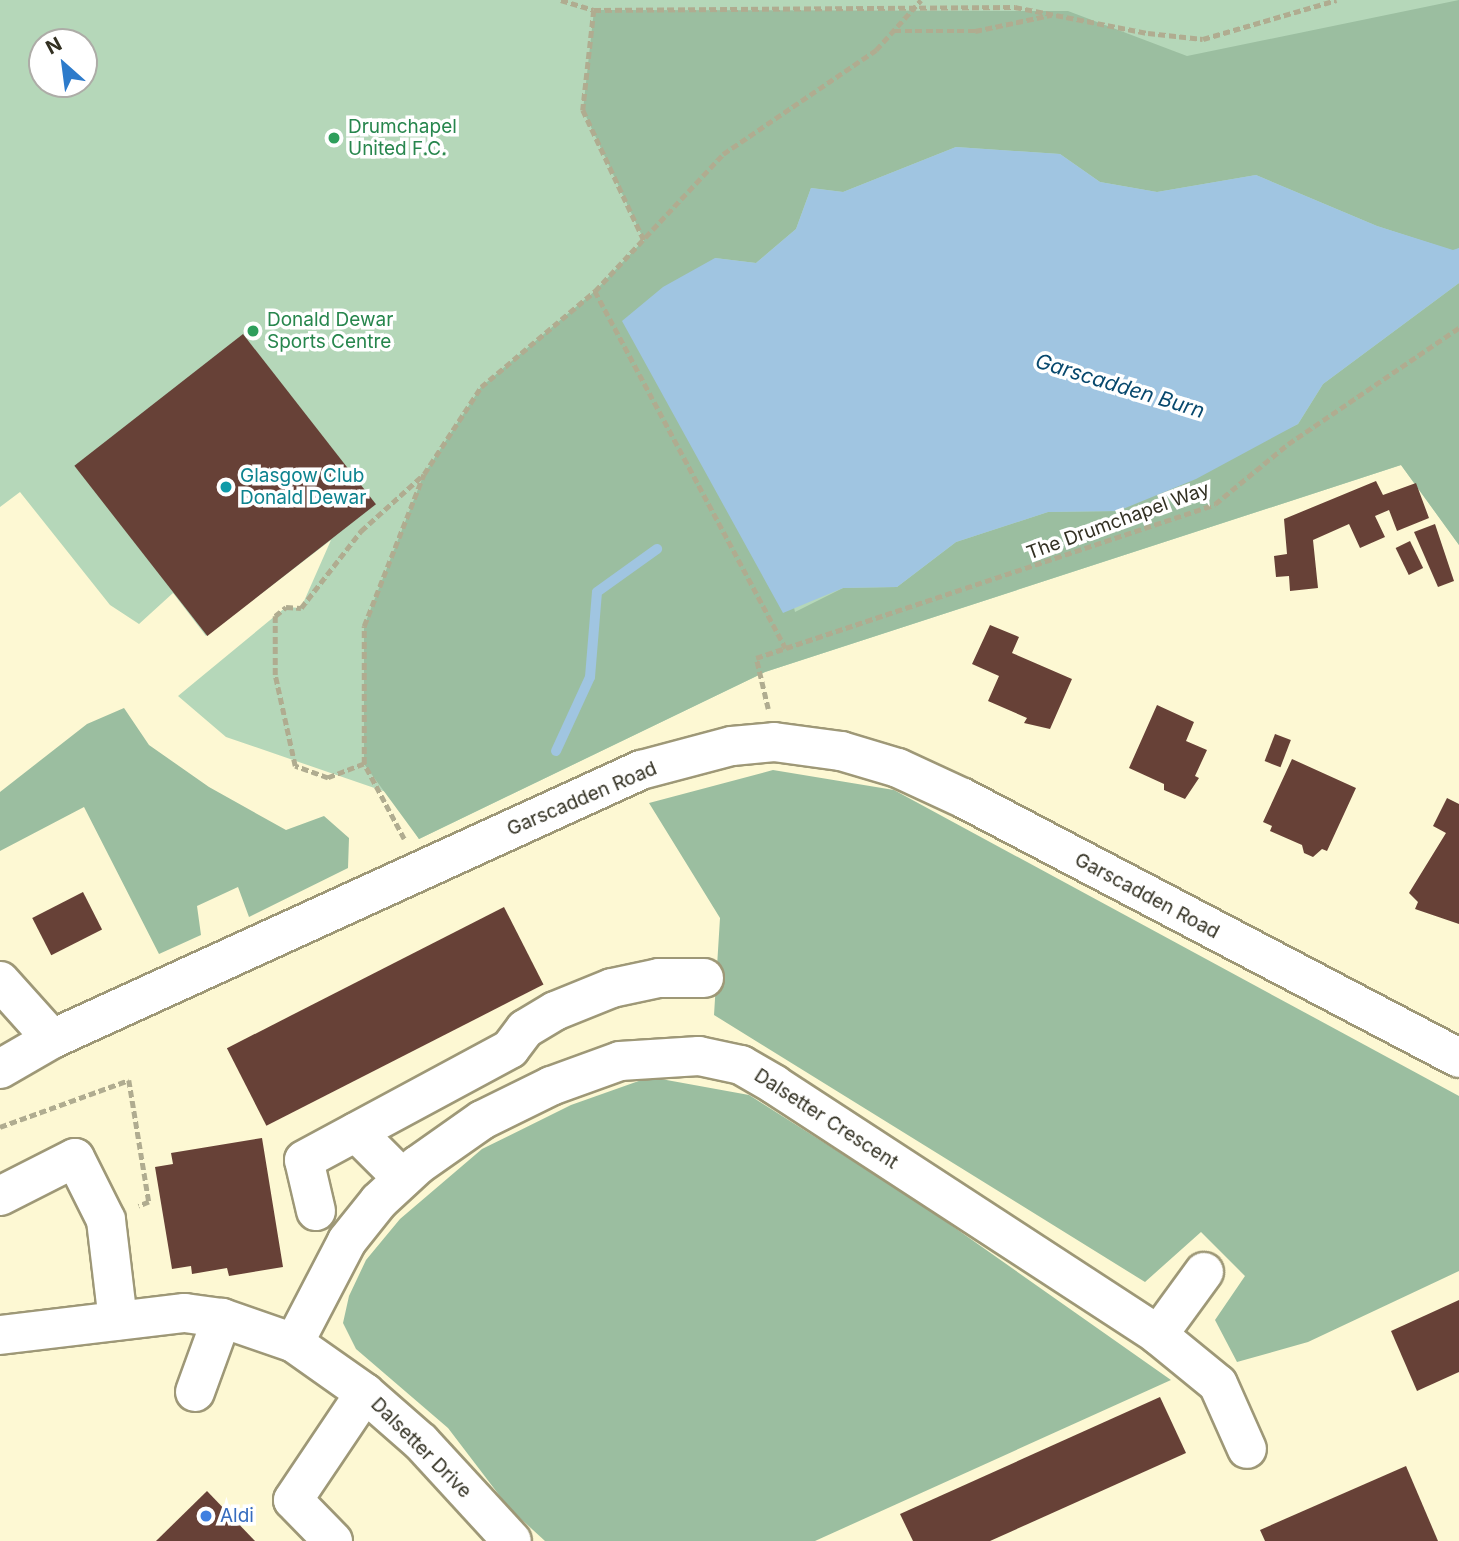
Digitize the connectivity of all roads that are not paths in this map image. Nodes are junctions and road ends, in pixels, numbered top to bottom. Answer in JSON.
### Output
{"nodes":[{"id":1,"x":704,"y":978,"type":"dead end"},
{"id":2,"x":0,"y":981,"type":"edge"},
{"id":3,"x":52,"y":1040,"type":"junction"},
{"id":4,"x":1459,"y":1058,"type":"edge"},
{"id":5,"x":0,"y":1069,"type":"edge"},
{"id":6,"x":356,"y":1132,"type":"junction"},
{"id":7,"x":404,"y":1179,"type":"junction"},
{"id":8,"x":0,"y":1196,"type":"edge"},
{"id":9,"x":316,"y":1211,"type":"dead end"},
{"id":10,"x":1204,"y":1272,"type":"dead end"},
{"id":11,"x":222,"y":1318,"type":"junction"},
{"id":12,"x":118,"y":1320,"type":"junction"},
{"id":13,"x":0,"y":1335,"type":"edge"},
{"id":14,"x":1158,"y":1335,"type":"junction"},
{"id":15,"x":293,"y":1343,"type":"junction"},
{"id":16,"x":195,"y":1392,"type":"dead end"},
{"id":17,"x":365,"y":1393,"type":"junction"},
{"id":18,"x":1247,"y":1449,"type":"dead end"},
{"id":19,"x":333,"y":1541,"type":"edge"},
{"id":20,"x":512,"y":1541,"type":"edge"}],
"edges":[{"from":1,"to":6,"type":"street"},
{"from":2,"to":3,"type":"street"},
{"from":3,"to":4,"type":"street","name":"Garscadden Road"},
{"from":3,"to":5,"type":"street","name":"Garscadden Road"},
{"from":6,"to":7,"type":"street"},
{"from":6,"to":9,"type":"street"},
{"from":7,"to":14,"type":"street","name":"Dalsetter Crescent"},
{"from":7,"to":15,"type":"street","name":"Dalsetter Crescent"},
{"from":8,"to":12,"type":"street"},
{"from":10,"to":14,"type":"street"},
{"from":11,"to":12,"type":"street","name":"Dalsetter Drive"},
{"from":11,"to":15,"type":"street","name":"Dalsetter Drive"},
{"from":11,"to":16,"type":"street"},
{"from":12,"to":13,"type":"street","name":"Dalsetter Drive"},
{"from":14,"to":18,"type":"street","name":"Dalsetter Crescent"},
{"from":15,"to":17,"type":"street","name":"Dalsetter Drive"},
{"from":17,"to":19,"type":"street"},
{"from":17,"to":20,"type":"street","name":"Dalsetter Drive"}]}
